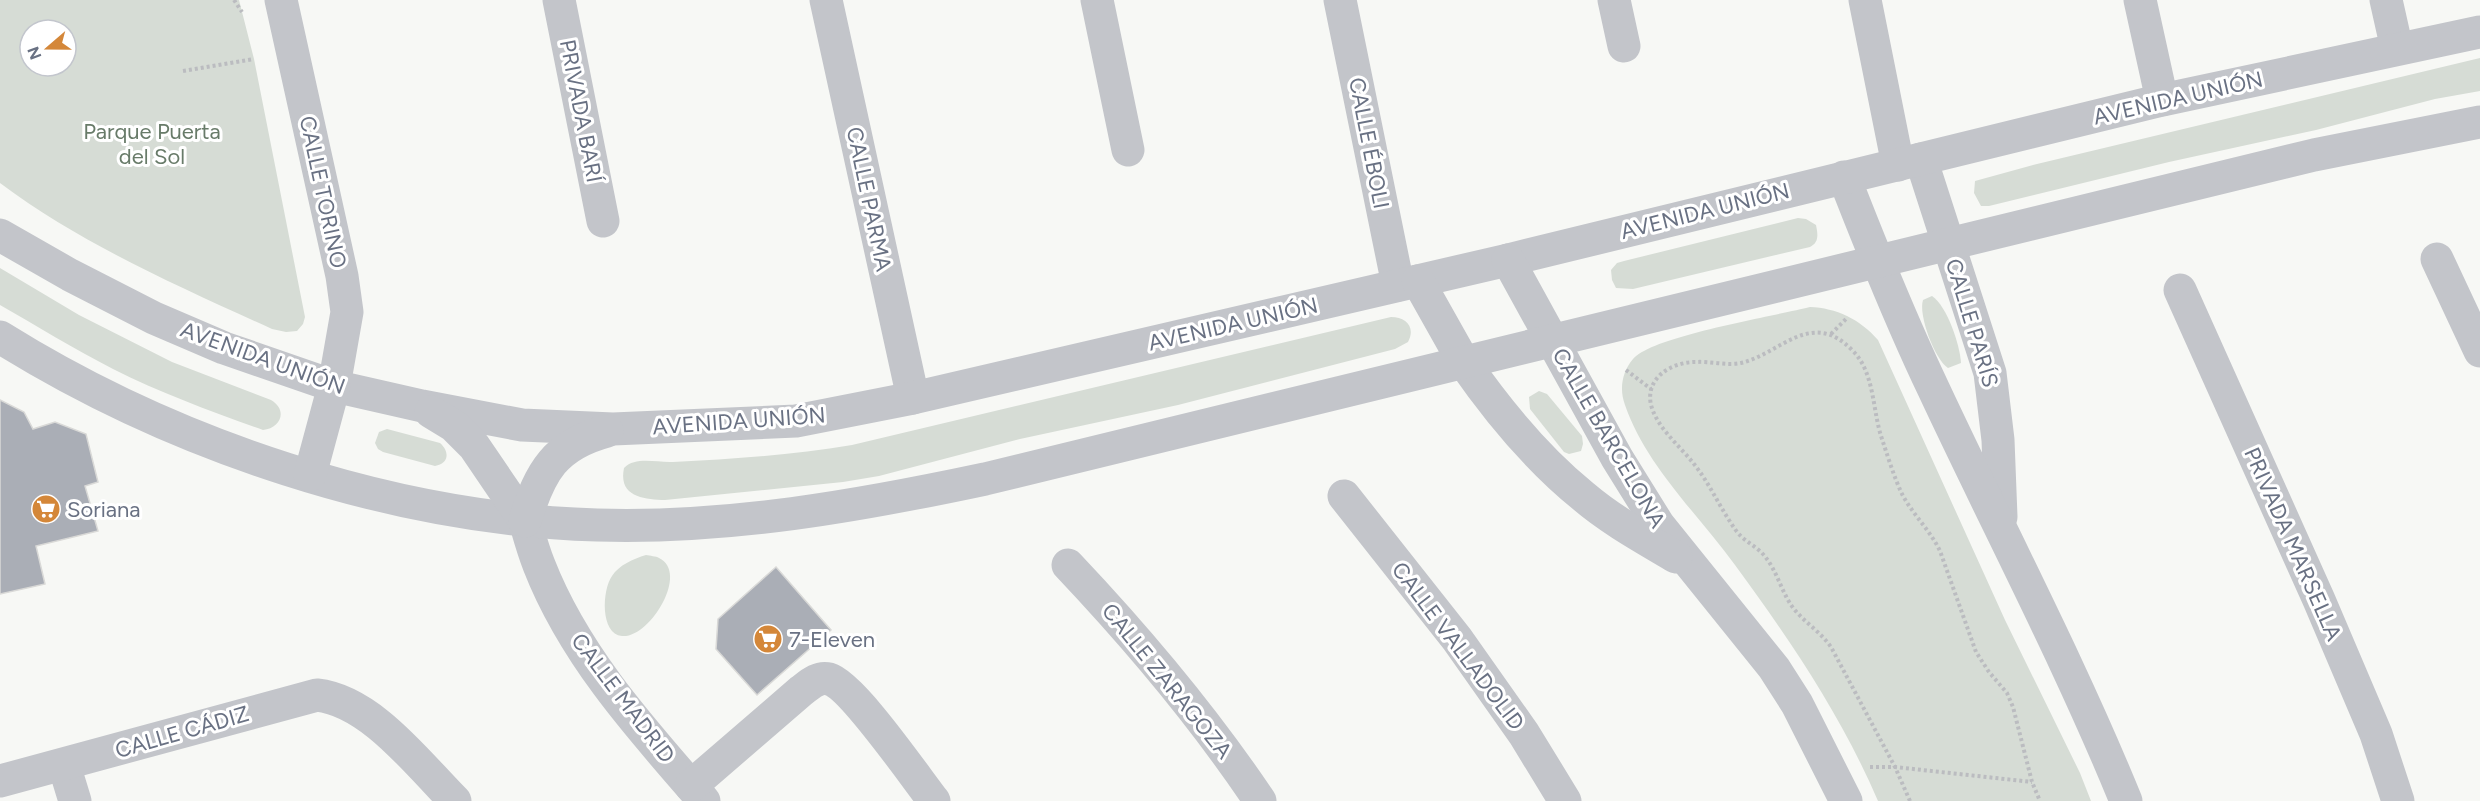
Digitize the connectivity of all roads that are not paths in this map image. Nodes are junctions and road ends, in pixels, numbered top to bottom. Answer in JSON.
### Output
{"nodes":[{"id":1,"x":281,"y":0,"type":"edge"},
{"id":2,"x":559,"y":0,"type":"edge"},
{"id":3,"x":826,"y":0,"type":"edge"},
{"id":4,"x":1097,"y":0,"type":"edge"},
{"id":5,"x":1340,"y":0,"type":"edge"},
{"id":6,"x":1614,"y":0,"type":"edge"},
{"id":7,"x":1865,"y":0,"type":"edge"},
{"id":8,"x":2140,"y":0,"type":"edge"},
{"id":9,"x":2386,"y":0,"type":"edge"},
{"id":10,"x":2480,"y":32,"type":"edge"},
{"id":11,"x":1624,"y":46,"type":"dead end"},
{"id":12,"x":2397,"y":49,"type":"junction"},
{"id":13,"x":2162,"y":100,"type":"junction"},
{"id":14,"x":2480,"y":123,"type":"edge"},
{"id":15,"x":1128,"y":150,"type":"dead end"},
{"id":16,"x":1910,"y":162,"type":"junction"},
{"id":17,"x":1844,"y":177,"type":"junction"},
{"id":18,"x":603,"y":221,"type":"dead end"},
{"id":19,"x":0,"y":235,"type":"edge"},
{"id":20,"x":1948,"y":245,"type":"junction"},
{"id":21,"x":2437,"y":259,"type":"dead end"},
{"id":22,"x":1508,"y":260,"type":"junction"},
{"id":23,"x":1877,"y":262,"type":"junction"},
{"id":24,"x":1408,"y":283,"type":"junction"},
{"id":25,"x":2180,"y":290,"type":"dead end"},
{"id":26,"x":0,"y":337,"type":"edge"},
{"id":27,"x":1552,"y":340,"type":"junction"},
{"id":28,"x":2480,"y":351,"type":"edge"},
{"id":29,"x":1463,"y":362,"type":"junction"},
{"id":30,"x":334,"y":386,"type":"junction"},
{"id":31,"x":913,"y":398,"type":"junction"},
{"id":32,"x":422,"y":406,"type":"junction"},
{"id":33,"x":614,"y":429,"type":"junction"},
{"id":34,"x":310,"y":475,"type":"junction"},
{"id":35,"x":1344,"y":496,"type":"dead end"},
{"id":36,"x":525,"y":521,"type":"junction"},
{"id":37,"x":2001,"y":527,"type":"junction"},
{"id":38,"x":1068,"y":565,"type":"dead end"},
{"id":39,"x":1689,"y":565,"type":"junction"},
{"id":40,"x":64,"y":765,"type":"junction"},
{"id":41,"x":0,"y":781,"type":"edge"},
{"id":42,"x":698,"y":794,"type":"edge"},
{"id":43,"x":75,"y":801,"type":"edge"},
{"id":44,"x":455,"y":801,"type":"edge"},
{"id":45,"x":934,"y":801,"type":"edge"},
{"id":46,"x":1260,"y":801,"type":"edge"},
{"id":47,"x":1565,"y":801,"type":"edge"},
{"id":48,"x":1846,"y":801,"type":"edge"},
{"id":49,"x":2126,"y":801,"type":"edge"},
{"id":50,"x":2398,"y":801,"type":"edge"}],
"edges":[{"from":1,"to":30,"type":"street","name":"CALLE TORINO"},
{"from":2,"to":18,"type":"street","name":"PRIVADA BARÍ"},
{"from":3,"to":31,"type":"street","name":"CALLE PARMA"},
{"from":4,"to":15,"type":"street"},
{"from":5,"to":24,"type":"street","name":"CALLE ÉBOLI"},
{"from":6,"to":11,"type":"street"},
{"from":7,"to":16,"type":"street","name":"CALLE PARÍS"},
{"from":8,"to":13,"type":"street"},
{"from":9,"to":12,"type":"street"},
{"from":10,"to":12,"type":"street","name":"AVENIDA UNIÓN"},
{"from":12,"to":13,"type":"street","name":"AVENIDA UNIÓN"},
{"from":13,"to":16,"type":"street","name":"AVENIDA UNIÓN"},
{"from":14,"to":20,"type":"street"},
{"from":16,"to":17,"type":"street","name":"AVENIDA UNIÓN"},
{"from":16,"to":20,"type":"street","name":"CALLE PARÍS"},
{"from":17,"to":22,"type":"street","name":"AVENIDA UNIÓN"},
{"from":17,"to":23,"type":"street","name":"CALLE PARÍS"},
{"from":19,"to":30,"type":"street","name":"AVENIDA UNIÓN"},
{"from":20,"to":23,"type":"street"},
{"from":20,"to":37,"type":"street","name":"CALLE PARÍS"},
{"from":21,"to":28,"type":"street"},
{"from":22,"to":24,"type":"street","name":"AVENIDA UNIÓN"},
{"from":22,"to":27,"type":"street","name":"CALLE BARCELONA"},
{"from":23,"to":27,"type":"street"},
{"from":23,"to":37,"type":"street","name":"CALLE PARÍS"},
{"from":24,"to":29,"type":"street","name":"CALLE ÉBOLI"},
{"from":24,"to":31,"type":"street","name":"AVENIDA UNIÓN"},
{"from":25,"to":50,"type":"street","name":"PRIVADA MARSELLA"},
{"from":26,"to":34,"type":"street"},
{"from":27,"to":29,"type":"street"},
{"from":27,"to":39,"type":"street","name":"CALLE BARCELONA"},
{"from":29,"to":36,"type":"street"},
{"from":29,"to":39,"type":"street","name":"CALLE BARCELONA"},
{"from":30,"to":32,"type":"street","name":"AVENIDA UNIÓN"},
{"from":30,"to":34,"type":"street","name":"CALLE TORINO"},
{"from":31,"to":33,"type":"street","name":"AVENIDA UNIÓN"},
{"from":32,"to":33,"type":"street","name":"AVENIDA UNIÓN"},
{"from":32,"to":36,"type":"street","name":"CALLE MADRID"},
{"from":33,"to":36,"type":"street"},
{"from":34,"to":36,"type":"street"},
{"from":35,"to":47,"type":"street","name":"CALLE VALLADOLID"},
{"from":36,"to":42,"type":"street","name":"CALLE MADRID"},
{"from":37,"to":49,"type":"street","name":"CALLE PARÍS"},
{"from":38,"to":46,"type":"street","name":"CALLE ZARAGOZA"},
{"from":39,"to":48,"type":"street","name":"CALLE BARCELONA"},
{"from":40,"to":41,"type":"street","name":"CALLE CÁDIZ"},
{"from":40,"to":43,"type":"street"},
{"from":40,"to":44,"type":"street","name":"CALLE CÁDIZ"},
{"from":42,"to":45,"type":"street"}]}
